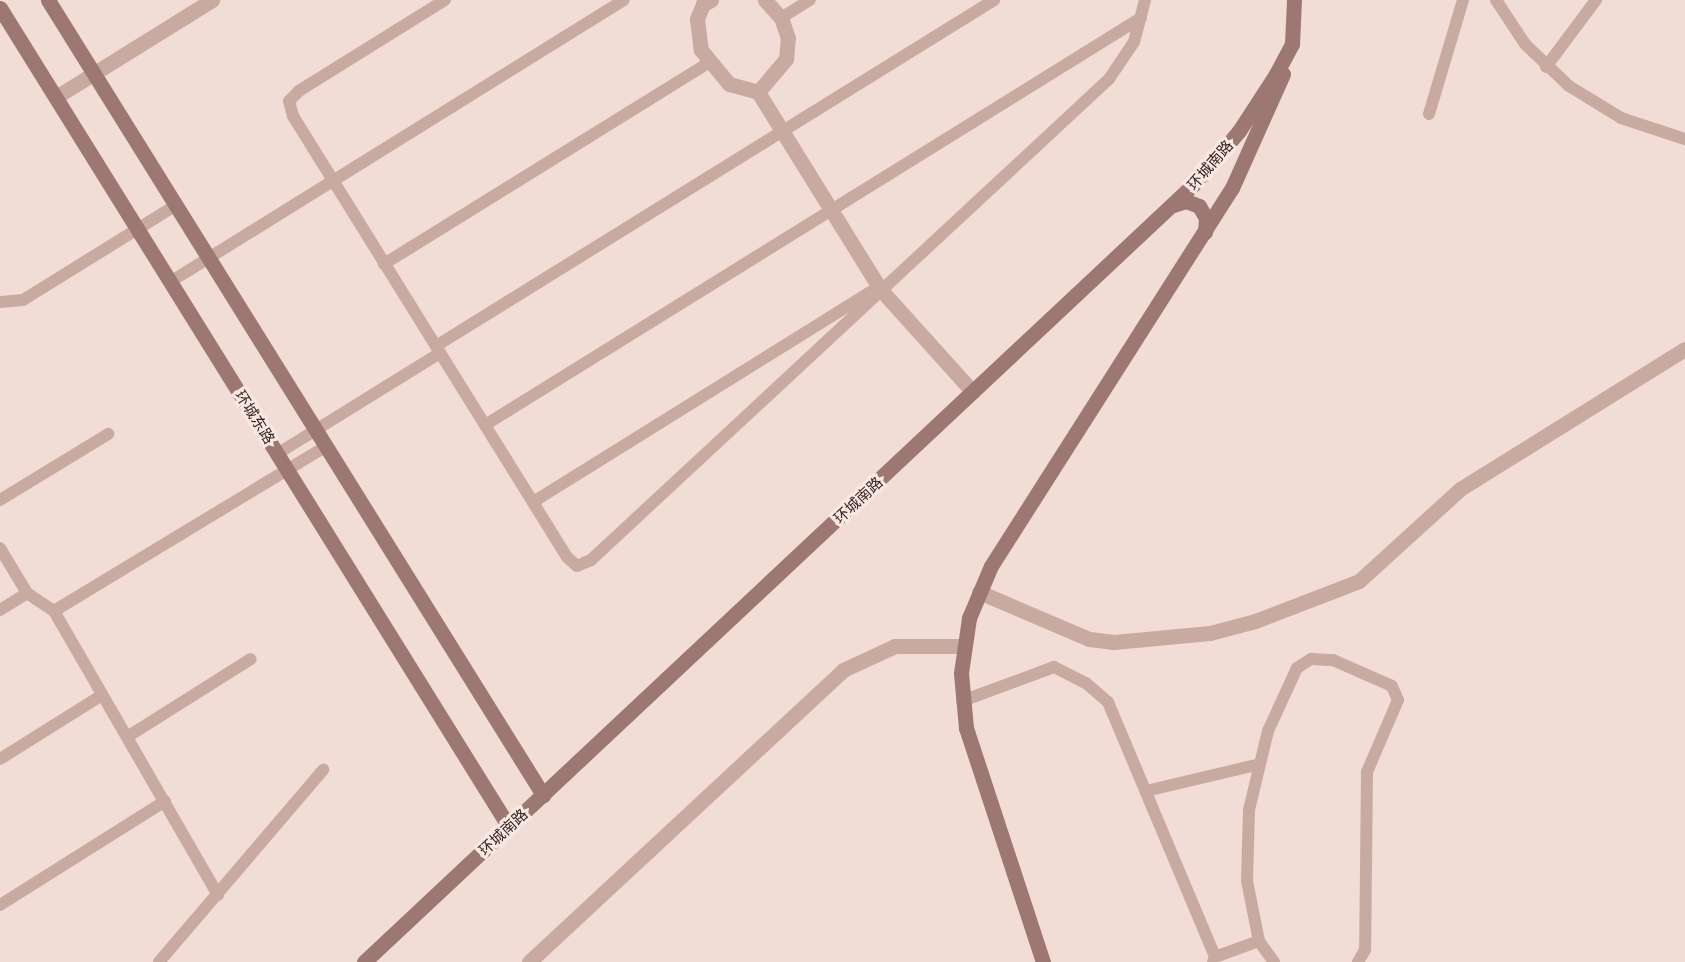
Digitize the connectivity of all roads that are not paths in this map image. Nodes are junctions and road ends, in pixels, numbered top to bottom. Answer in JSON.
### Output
{"nodes":[{"id":1,"x":48,"y":0,"type":"edge"},
{"id":2,"x":212,"y":0,"type":"edge"},
{"id":3,"x":445,"y":0,"type":"edge"},
{"id":4,"x":624,"y":0,"type":"edge"},
{"id":5,"x":765,"y":0,"type":"edge"},
{"id":6,"x":810,"y":0,"type":"edge"},
{"id":7,"x":994,"y":0,"type":"edge"},
{"id":8,"x":1145,"y":0,"type":"edge"},
{"id":9,"x":1294,"y":0,"type":"edge"},
{"id":10,"x":1463,"y":0,"type":"edge"},
{"id":11,"x":1496,"y":0,"type":"edge"},
{"id":12,"x":1596,"y":0,"type":"edge"},
{"id":13,"x":705,"y":1,"type":"edge"},
{"id":14,"x":0,"y":8,"type":"edge"},
{"id":15,"x":781,"y":18,"type":"junction"},
{"id":16,"x":1141,"y":18,"type":"junction"},
{"id":17,"x":1292,"y":44,"type":"junction"},
{"id":18,"x":708,"y":63,"type":"junction"},
{"id":19,"x":1546,"y":67,"type":"junction"},
{"id":20,"x":94,"y":73,"type":"junction"},
{"id":21,"x":758,"y":92,"type":"junction"},
{"id":22,"x":56,"y":97,"type":"junction"},
{"id":23,"x":1429,"y":114,"type":"dead end"},
{"id":24,"x":782,"y":131,"type":"junction"},
{"id":25,"x":1685,"y":139,"type":"edge"},
{"id":26,"x":333,"y":181,"type":"junction"},
{"id":27,"x":176,"y":205,"type":"junction"},
{"id":28,"x":1173,"y":206,"type":"junction"},
{"id":29,"x":831,"y":210,"type":"junction"},
{"id":30,"x":137,"y":229,"type":"junction"},
{"id":31,"x":1204,"y":232,"type":"junction"},
{"id":32,"x":209,"y":258,"type":"junction"},
{"id":33,"x":384,"y":264,"type":"junction"},
{"id":34,"x":170,"y":282,"type":"junction"},
{"id":35,"x":880,"y":289,"type":"junction"},
{"id":36,"x":1,"y":298,"type":"edge"},
{"id":37,"x":1685,"y":349,"type":"edge"},
{"id":38,"x":438,"y":350,"type":"junction"},
{"id":39,"x":973,"y":392,"type":"junction"},
{"id":40,"x":485,"y":425,"type":"junction"},
{"id":41,"x":316,"y":430,"type":"junction"},
{"id":42,"x":108,"y":434,"type":"dead end"},
{"id":43,"x":326,"y":446,"type":"junction"},
{"id":44,"x":277,"y":454,"type":"junction"},
{"id":45,"x":287,"y":469,"type":"junction"},
{"id":46,"x":0,"y":500,"type":"edge"},
{"id":47,"x":532,"y":502,"type":"junction"},
{"id":48,"x":0,"y":548,"type":"edge"},
{"id":49,"x":979,"y":592,"type":"junction"},
{"id":50,"x":27,"y":593,"type":"junction"},
{"id":51,"x":0,"y":610,"type":"edge"},
{"id":52,"x":54,"y":611,"type":"junction"},
{"id":53,"x":963,"y":646,"type":"junction"},
{"id":54,"x":251,"y":659,"type":"dead end"},
{"id":55,"x":102,"y":694,"type":"junction"},
{"id":56,"x":962,"y":701,"type":"junction"},
{"id":57,"x":127,"y":736,"type":"junction"},
{"id":58,"x":0,"y":759,"type":"edge"},
{"id":59,"x":1256,"y":765,"type":"junction"},
{"id":60,"x":323,"y":770,"type":"dead end"},
{"id":61,"x":1146,"y":792,"type":"junction"},
{"id":62,"x":543,"y":795,"type":"junction"},
{"id":63,"x":165,"y":801,"type":"junction"},
{"id":64,"x":509,"y":827,"type":"junction"},
{"id":65,"x":218,"y":895,"type":"junction"},
{"id":66,"x":0,"y":905,"type":"edge"},
{"id":67,"x":1259,"y":941,"type":"junction"},
{"id":68,"x":1214,"y":960,"type":"edge"},
{"id":69,"x":159,"y":962,"type":"edge"},
{"id":70,"x":364,"y":962,"type":"edge"},
{"id":71,"x":529,"y":962,"type":"edge"},
{"id":72,"x":1043,"y":962,"type":"edge"},
{"id":73,"x":1274,"y":962,"type":"edge"},
{"id":74,"x":1358,"y":962,"type":"edge"}],
"edges":[{"from":1,"to":20,"type":"main road"},
{"from":2,"to":20,"type":"street"},
{"from":3,"to":26,"type":"lane"},
{"from":4,"to":26,"type":"lane"},
{"from":5,"to":15,"type":"street"},
{"from":6,"to":15,"type":"lane"},
{"from":7,"to":24,"type":"lane"},
{"from":8,"to":16,"type":"lane"},
{"from":9,"to":17,"type":"main road","name":"环城南路"},
{"from":10,"to":23,"type":"lane"},
{"from":11,"to":19,"type":"lane"},
{"from":12,"to":19,"type":"lane"},
{"from":13,"to":18,"type":"street"},
{"from":14,"to":22,"type":"main road","name":"环城东路"},
{"from":15,"to":21,"type":"street"},
{"from":16,"to":29,"type":"lane"},
{"from":16,"to":35,"type":"lane"},
{"from":17,"to":28,"type":"main road","name":"环城南路"},
{"from":17,"to":31,"type":"main road"},
{"from":18,"to":21,"type":"street"},
{"from":18,"to":33,"type":"lane"},
{"from":19,"to":25,"type":"lane"},
{"from":20,"to":22,"type":"street"},
{"from":20,"to":27,"type":"main road"},
{"from":21,"to":24,"type":"street"},
{"from":22,"to":30,"type":"main road","name":"环城东路"},
{"from":24,"to":29,"type":"street"},
{"from":24,"to":38,"type":"lane"},
{"from":26,"to":32,"type":"lane"},
{"from":26,"to":33,"type":"lane"},
{"from":27,"to":30,"type":"lane"},
{"from":27,"to":32,"type":"main road"},
{"from":28,"to":31,"type":"main road"},
{"from":28,"to":39,"type":"main road","name":"环城南路"},
{"from":29,"to":35,"type":"street"},
{"from":29,"to":40,"type":"lane"},
{"from":30,"to":34,"type":"main road","name":"环城东路"},
{"from":30,"to":36,"type":"lane"},
{"from":31,"to":49,"type":"main road"},
{"from":32,"to":34,"type":"lane"},
{"from":32,"to":41,"type":"main road"},
{"from":33,"to":38,"type":"lane"},
{"from":34,"to":44,"type":"main road","name":"环城东路"},
{"from":35,"to":39,"type":"street"},
{"from":35,"to":47,"type":"lane"},
{"from":35,"to":47,"type":"lane"},
{"from":37,"to":49,"type":"street"},
{"from":38,"to":40,"type":"lane"},
{"from":38,"to":41,"type":"lane"},
{"from":39,"to":62,"type":"main road","name":"环城南路"},
{"from":40,"to":47,"type":"lane"},
{"from":41,"to":43,"type":"main road"},
{"from":41,"to":44,"type":"lane"},
{"from":42,"to":46,"type":"lane"},
{"from":43,"to":45,"type":"lane"},
{"from":43,"to":62,"type":"main road"},
{"from":44,"to":45,"type":"main road","name":"环城东路"},
{"from":45,"to":52,"type":"lane"},
{"from":45,"to":64,"type":"main road","name":"环城东路"},
{"from":48,"to":50,"type":"lane"},
{"from":49,"to":53,"type":"main road"},
{"from":50,"to":51,"type":"lane"},
{"from":50,"to":52,"type":"lane"},
{"from":52,"to":55,"type":"lane"},
{"from":53,"to":56,"type":"main road"},
{"from":53,"to":71,"type":"street"},
{"from":54,"to":57,"type":"lane"},
{"from":55,"to":57,"type":"lane"},
{"from":55,"to":58,"type":"lane"},
{"from":56,"to":61,"type":"lane"},
{"from":56,"to":72,"type":"main road"},
{"from":57,"to":63,"type":"lane"},
{"from":59,"to":61,"type":"lane"},
{"from":59,"to":67,"type":"lane"},
{"from":59,"to":74,"type":"lane"},
{"from":60,"to":65,"type":"lane"},
{"from":61,"to":68,"type":"lane"},
{"from":62,"to":64,"type":"main road","name":"环城南路"},
{"from":63,"to":65,"type":"lane"},
{"from":63,"to":66,"type":"lane"},
{"from":64,"to":70,"type":"main road","name":"环城南路"},
{"from":65,"to":69,"type":"lane"},
{"from":67,"to":68,"type":"lane"},
{"from":67,"to":73,"type":"lane"}]}
